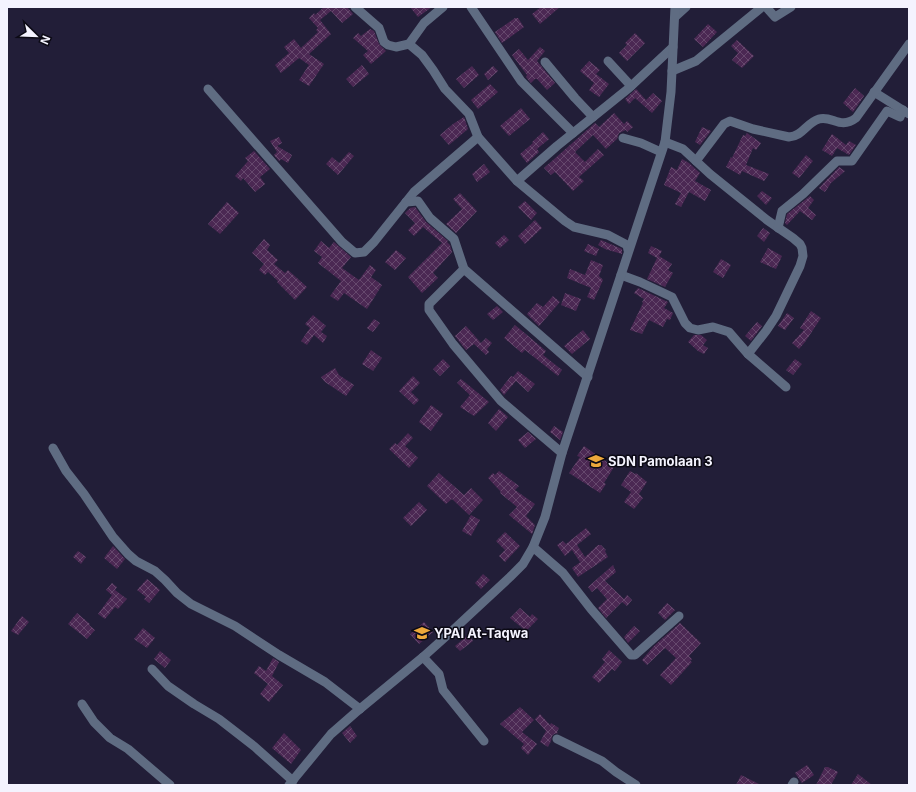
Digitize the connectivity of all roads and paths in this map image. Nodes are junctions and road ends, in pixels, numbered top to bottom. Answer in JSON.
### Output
{"nodes":[{"id":1,"x":355,"y":7,"type":"edge"},
{"id":2,"x":443,"y":7,"type":"edge"},
{"id":3,"x":471,"y":7,"type":"edge"},
{"id":4,"x":675,"y":7,"type":"edge"},
{"id":5,"x":686,"y":7,"type":"edge"},
{"id":6,"x":762,"y":7,"type":"edge"},
{"id":7,"x":766,"y":7,"type":"edge"},
{"id":8,"x":791,"y":7,"type":"edge"},
{"id":9,"x":675,"y":18,"type":"junction"},
{"id":10,"x":409,"y":44,"type":"junction"},
{"id":11,"x":909,"y":44,"type":"edge"},
{"id":12,"x":673,"y":47,"type":"junction"},
{"id":13,"x":608,"y":61,"type":"dead end"},
{"id":14,"x":545,"y":62,"type":"dead end"},
{"id":15,"x":672,"y":71,"type":"junction"},
{"id":16,"x":631,"y":86,"type":"junction"},
{"id":17,"x":208,"y":89,"type":"dead end"},
{"id":18,"x":874,"y":92,"type":"junction"},
{"id":19,"x":906,"y":112,"type":"edge"},
{"id":20,"x":594,"y":117,"type":"junction"},
{"id":21,"x":573,"y":133,"type":"junction"},
{"id":22,"x":478,"y":137,"type":"junction"},
{"id":23,"x":623,"y":138,"type":"dead end"},
{"id":24,"x":665,"y":142,"type":"junction"},
{"id":25,"x":661,"y":152,"type":"junction"},
{"id":26,"x":696,"y":161,"type":"junction"},
{"id":27,"x":517,"y":180,"type":"junction"},
{"id":28,"x":406,"y":202,"type":"junction"},
{"id":29,"x":778,"y":228,"type":"junction"},
{"id":30,"x":628,"y":250,"type":"junction"},
{"id":31,"x":464,"y":268,"type":"junction"},
{"id":32,"x":621,"y":274,"type":"junction"},
{"id":33,"x":748,"y":354,"type":"junction"},
{"id":34,"x":588,"y":377,"type":"junction"},
{"id":35,"x":786,"y":387,"type":"dead end"},
{"id":36,"x":53,"y":448,"type":"dead end"},
{"id":37,"x":562,"y":453,"type":"junction"},
{"id":38,"x":534,"y":547,"type":"junction"},
{"id":39,"x":679,"y":616,"type":"dead end"},
{"id":40,"x":423,"y":657,"type":"junction"},
{"id":41,"x":152,"y":669,"type":"dead end"},
{"id":42,"x":82,"y":704,"type":"dead end"},
{"id":43,"x":360,"y":709,"type":"junction"},
{"id":44,"x":557,"y":739,"type":"dead end"},
{"id":45,"x":484,"y":741,"type":"dead end"},
{"id":46,"x":291,"y":783,"type":"edge"},
{"id":47,"x":170,"y":785,"type":"edge"},
{"id":48,"x":636,"y":785,"type":"edge"}],
"edges":[{"from":1,"to":10,"type":"street"},
{"from":2,"to":10,"type":"street"},
{"from":3,"to":21,"type":"street"},
{"from":4,"to":9,"type":"street"},
{"from":5,"to":9,"type":"street"},
{"from":6,"to":15,"type":"street"},
{"from":7,"to":8,"type":"street"},
{"from":9,"to":12,"type":"street"},
{"from":10,"to":22,"type":"street"},
{"from":11,"to":18,"type":"street"},
{"from":12,"to":15,"type":"street"},
{"from":12,"to":16,"type":"street"},
{"from":13,"to":16,"type":"street"},
{"from":14,"to":20,"type":"street"},
{"from":15,"to":24,"type":"street"},
{"from":16,"to":20,"type":"street"},
{"from":17,"to":28,"type":"street"},
{"from":18,"to":19,"type":"street"},
{"from":18,"to":26,"type":"street"},
{"from":19,"to":29,"type":"street"},
{"from":20,"to":21,"type":"street"},
{"from":21,"to":27,"type":"street"},
{"from":22,"to":27,"type":"street"},
{"from":22,"to":28,"type":"street"},
{"from":23,"to":25,"type":"street"},
{"from":24,"to":25,"type":"street"},
{"from":24,"to":26,"type":"street"},
{"from":25,"to":30,"type":"street"},
{"from":26,"to":29,"type":"street"},
{"from":27,"to":30,"type":"street"},
{"from":28,"to":31,"type":"street"},
{"from":29,"to":33,"type":"street"},
{"from":30,"to":32,"type":"street"},
{"from":31,"to":34,"type":"street"},
{"from":31,"to":37,"type":"street"},
{"from":32,"to":33,"type":"street"},
{"from":32,"to":34,"type":"street"},
{"from":33,"to":35,"type":"street"},
{"from":34,"to":37,"type":"street"},
{"from":36,"to":43,"type":"street"},
{"from":37,"to":38,"type":"street"},
{"from":38,"to":39,"type":"street"},
{"from":38,"to":40,"type":"street"},
{"from":40,"to":43,"type":"street"},
{"from":40,"to":45,"type":"street"},
{"from":41,"to":46,"type":"street"},
{"from":42,"to":47,"type":"street"},
{"from":43,"to":46,"type":"street"},
{"from":44,"to":48,"type":"street"}]}
